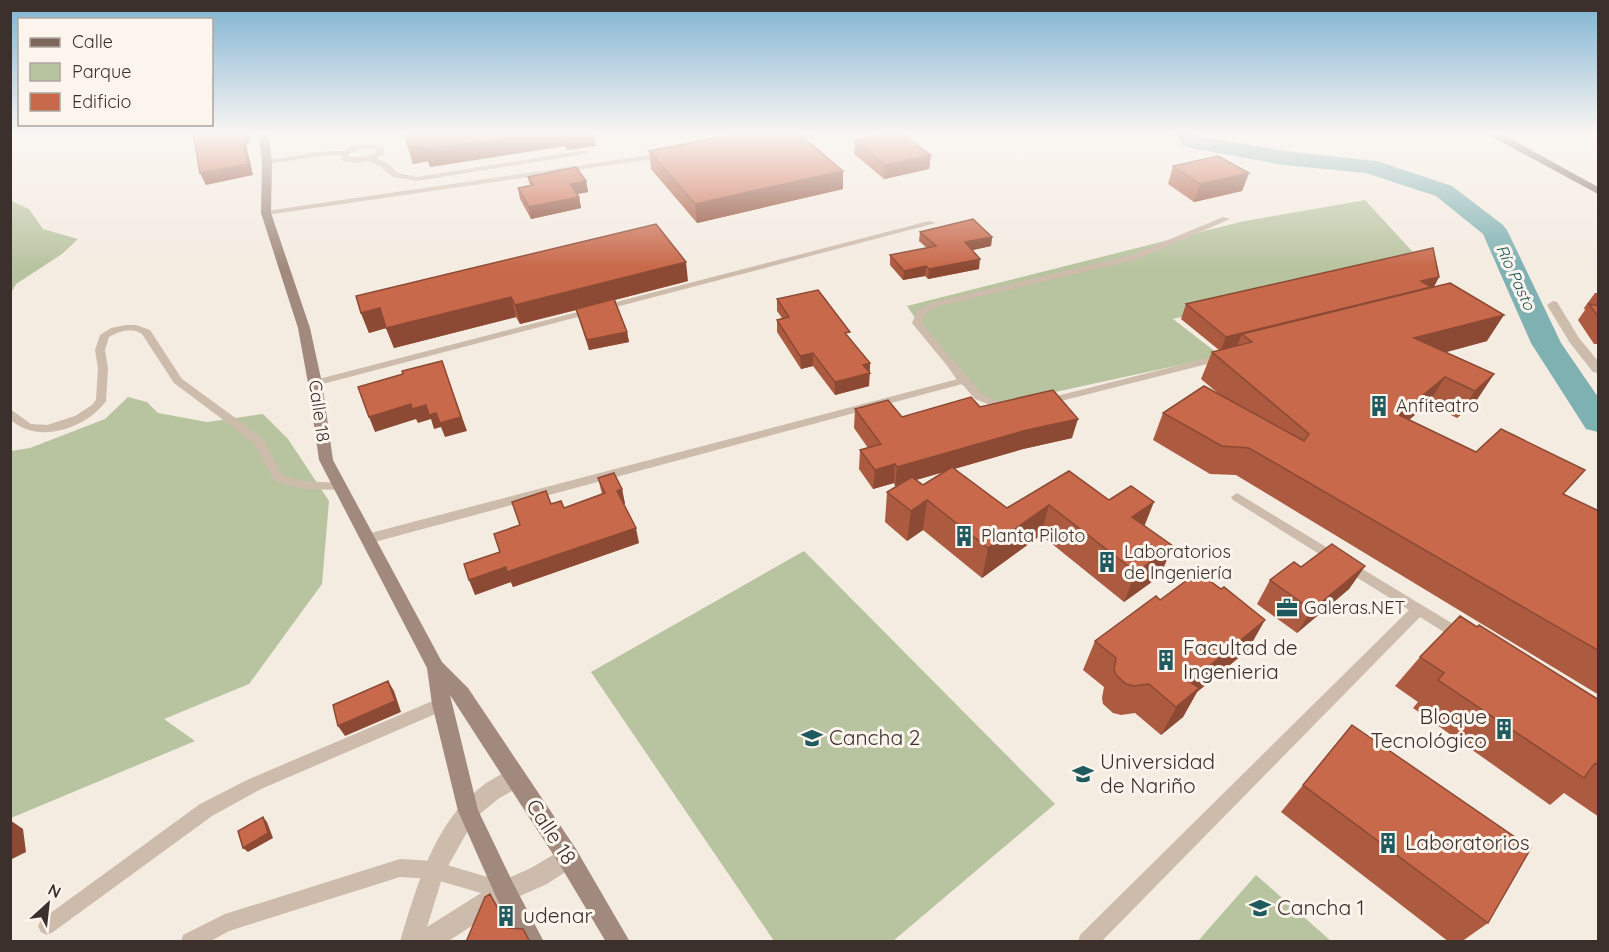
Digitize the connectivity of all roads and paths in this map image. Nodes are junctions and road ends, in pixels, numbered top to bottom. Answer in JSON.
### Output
{"nodes":[{"id":1,"x":267,"y":177,"type":"edge"},
{"id":2,"x":406,"y":177,"type":"edge"},
{"id":3,"x":427,"y":177,"type":"edge"},
{"id":4,"x":511,"y":177,"type":"edge"},
{"id":5,"x":1574,"y":177,"type":"edge"},
{"id":6,"x":1599,"y":191,"type":"edge"},
{"id":7,"x":267,"y":213,"type":"junction"},
{"id":8,"x":1226,"y":219,"type":"dead end"},
{"id":9,"x":932,"y":223,"type":"dead end"},
{"id":10,"x":1552,"y":305,"type":"dead end"},
{"id":11,"x":1238,"y":354,"type":"edge"},
{"id":12,"x":1599,"y":369,"type":"edge"},
{"id":13,"x":964,"y":380,"type":"junction"},
{"id":14,"x":315,"y":383,"type":"junction"},
{"id":15,"x":10,"y":412,"type":"edge"},
{"id":16,"x":340,"y":487,"type":"junction"},
{"id":17,"x":1237,"y":497,"type":"dead end"},
{"id":18,"x":367,"y":538,"type":"junction"},
{"id":19,"x":1419,"y":609,"type":"junction"},
{"id":20,"x":1479,"y":647,"type":"edge"},
{"id":21,"x":436,"y":668,"type":"junction"},
{"id":22,"x":442,"y":704,"type":"junction"},
{"id":23,"x":515,"y":778,"type":"junction"},
{"id":24,"x":468,"y":811,"type":"junction"},
{"id":25,"x":568,"y":857,"type":"junction"},
{"id":26,"x":433,"y":870,"type":"junction"},
{"id":27,"x":505,"y":891,"type":"junction"},
{"id":28,"x":47,"y":926,"type":"dead end"},
{"id":29,"x":190,"y":942,"type":"edge"},
{"id":30,"x":411,"y":942,"type":"edge"},
{"id":31,"x":425,"y":942,"type":"edge"},
{"id":32,"x":533,"y":942,"type":"edge"},
{"id":33,"x":619,"y":942,"type":"edge"},
{"id":34,"x":1087,"y":942,"type":"edge"}],
"edges":[{"from":1,"to":7,"type":"main road","name":"Calle 18"},
{"from":2,"to":3,"type":"lane"},
{"from":4,"to":7,"type":"lane"},
{"from":5,"to":6,"type":"main road"},
{"from":7,"to":14,"type":"main road","name":"Calle 18"},
{"from":8,"to":13,"type":"lane"},
{"from":9,"to":14,"type":"lane"},
{"from":10,"to":12,"type":"street"},
{"from":11,"to":13,"type":"lane"},
{"from":13,"to":18,"type":"lane"},
{"from":14,"to":16,"type":"main road","name":"Calle 18"},
{"from":15,"to":16,"type":"lane"},
{"from":16,"to":18,"type":"main road","name":"Calle 18"},
{"from":17,"to":19,"type":"lane"},
{"from":18,"to":21,"type":"main road","name":"Calle 18"},
{"from":19,"to":20,"type":"lane"},
{"from":19,"to":34,"type":"lane"},
{"from":21,"to":22,"type":"main road","name":"Calle 18"},
{"from":21,"to":23,"type":"main road","name":"Calle 18"},
{"from":22,"to":24,"type":"main road","name":"Calle 18"},
{"from":22,"to":28,"type":"lane"},
{"from":23,"to":24,"type":"street"},
{"from":23,"to":25,"type":"main road","name":"Calle 18"},
{"from":24,"to":26,"type":"street"},
{"from":24,"to":27,"type":"main road","name":"Calle 18"},
{"from":25,"to":27,"type":"street"},
{"from":25,"to":33,"type":"main road","name":"Calle 18"},
{"from":26,"to":27,"type":"lane"},
{"from":26,"to":29,"type":"lane"},
{"from":26,"to":30,"type":"street"},
{"from":27,"to":31,"type":"street"},
{"from":27,"to":32,"type":"main road","name":"Calle 18"}]}
